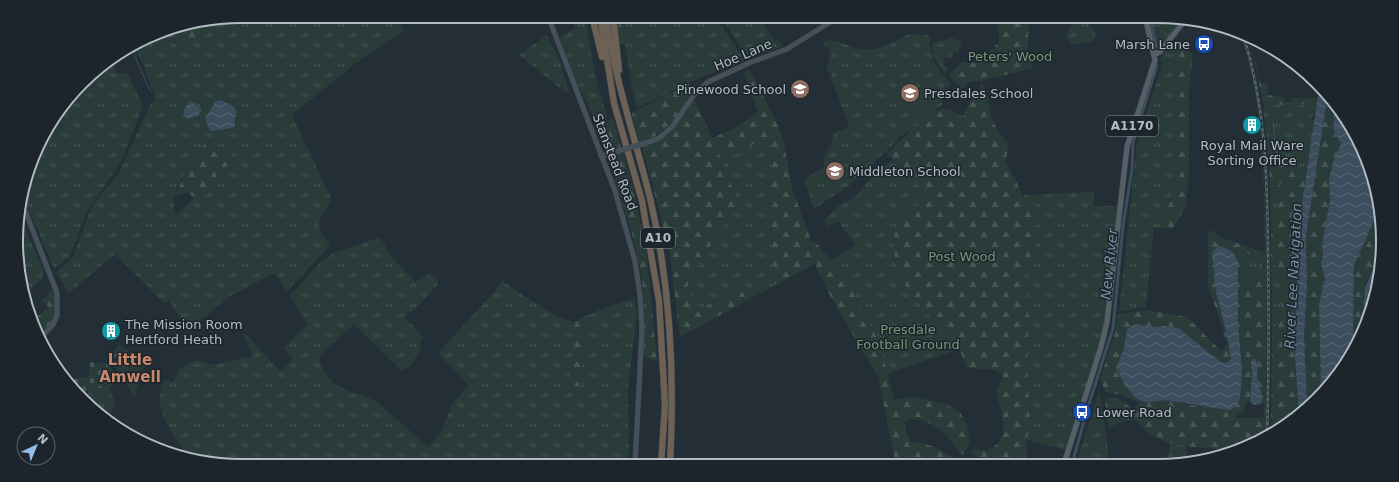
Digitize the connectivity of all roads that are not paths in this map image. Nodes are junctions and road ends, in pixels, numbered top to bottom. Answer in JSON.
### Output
{"nodes":[{"id":1,"x":551,"y":23,"type":"edge"},
{"id":2,"x":594,"y":23,"type":"edge"},
{"id":3,"x":601,"y":23,"type":"edge"},
{"id":4,"x":607,"y":23,"type":"edge"},
{"id":5,"x":614,"y":23,"type":"edge"},
{"id":6,"x":829,"y":23,"type":"edge"},
{"id":7,"x":1146,"y":23,"type":"edge"},
{"id":8,"x":1182,"y":24,"type":"edge"},
{"id":9,"x":1155,"y":54,"type":"junction"},
{"id":10,"x":623,"y":102,"type":"junction"},
{"id":11,"x":614,"y":103,"type":"junction"},
{"id":12,"x":601,"y":156,"type":"junction"},
{"id":13,"x":25,"y":211,"type":"edge"},
{"id":14,"x":44,"y":334,"type":"edge"},
{"id":15,"x":635,"y":459,"type":"edge"},
{"id":16,"x":661,"y":459,"type":"edge"},
{"id":17,"x":670,"y":459,"type":"edge"},
{"id":18,"x":1066,"y":459,"type":"edge"}],
"edges":[{"from":1,"to":12,"type":"main road","name":"Stanstead Road"},
{"from":2,"to":11,"type":"highway"},
{"from":3,"to":11,"type":"highway","number":"A10"},
{"from":4,"to":10,"type":"highway","number":"A10"},
{"from":5,"to":10,"type":"highway"},
{"from":6,"to":12,"type":"main road","name":"Hoe Lane","bridge":true},
{"from":7,"to":9,"type":"main road"},
{"from":8,"to":9,"type":"main road"},
{"from":9,"to":18,"type":"main road","number":"A1170"},
{"from":10,"to":17,"type":"highway","number":"A10"},
{"from":11,"to":16,"type":"highway","number":"A10"},
{"from":12,"to":15,"type":"main road","name":"Stanstead Road"},
{"from":13,"to":14,"type":"main road"}]}
